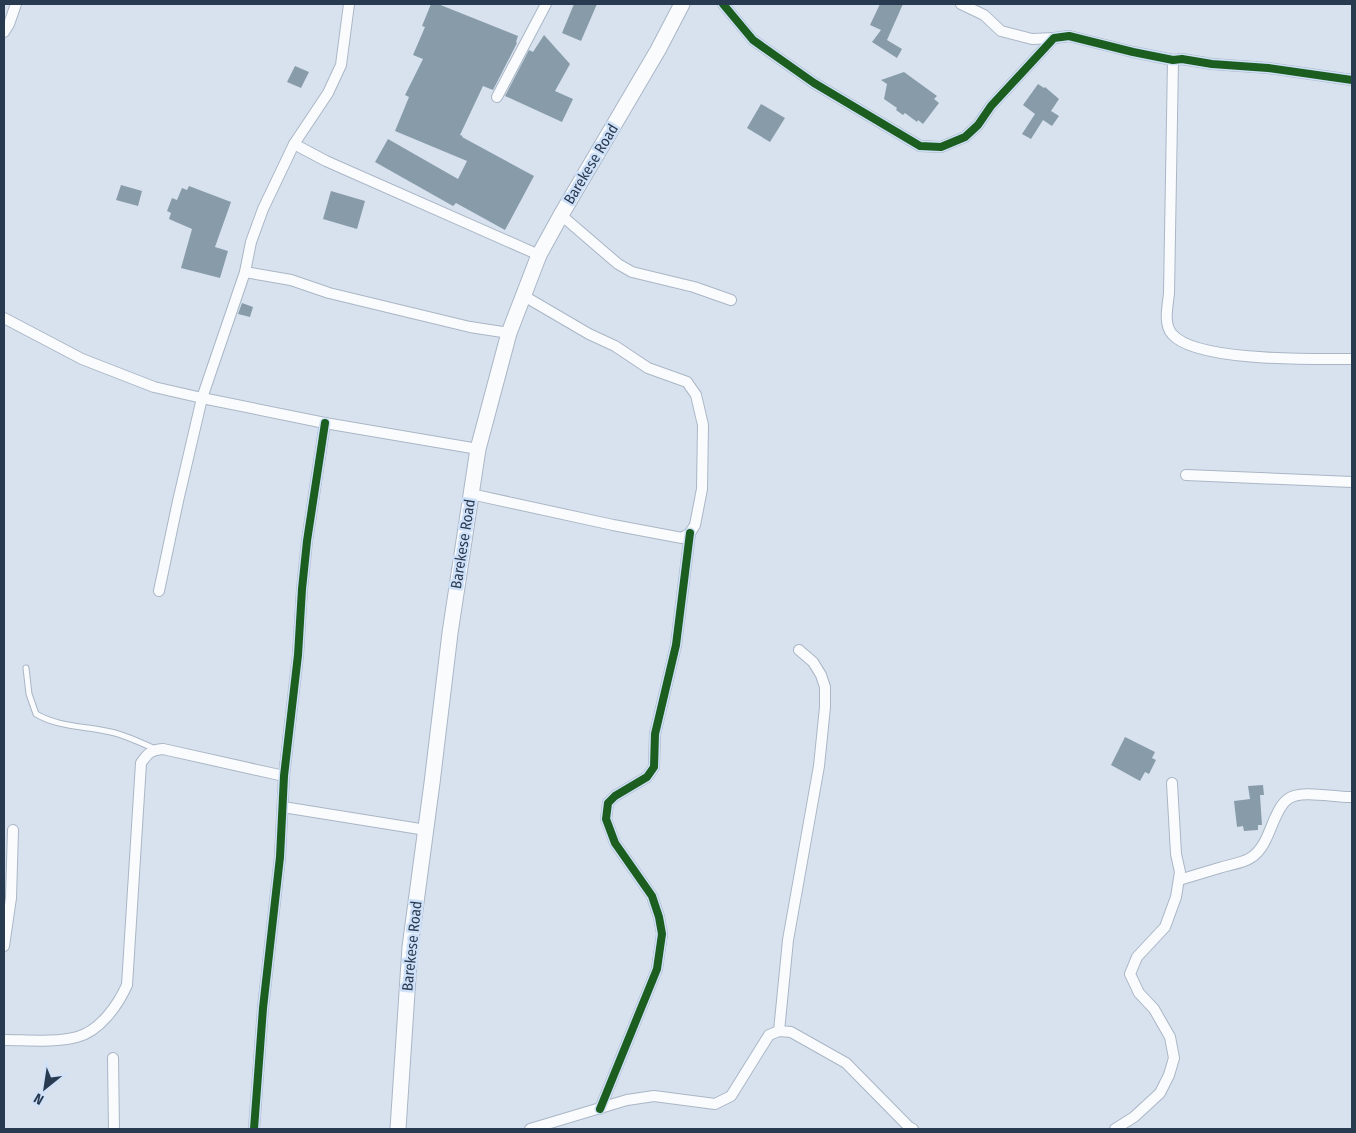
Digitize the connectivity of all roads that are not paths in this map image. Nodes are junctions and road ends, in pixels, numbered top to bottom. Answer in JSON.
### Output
{"nodes":[{"id":1,"x":16,"y":4,"type":"edge"},
{"id":2,"x":349,"y":4,"type":"edge"},
{"id":3,"x":546,"y":4,"type":"edge"},
{"id":4,"x":682,"y":4,"type":"edge"},
{"id":5,"x":723,"y":4,"type":"edge"},
{"id":6,"x":962,"y":4,"type":"edge"},
{"id":7,"x":4,"y":32,"type":"edge"},
{"id":8,"x":1054,"y":38,"type":"junction"},
{"id":9,"x":1173,"y":60,"type":"junction"},
{"id":10,"x":1352,"y":80,"type":"edge"},
{"id":11,"x":497,"y":96,"type":"dead end"},
{"id":12,"x":294,"y":144,"type":"junction"},
{"id":13,"x":561,"y":215,"type":"junction"},
{"id":14,"x":539,"y":255,"type":"junction"},
{"id":15,"x":245,"y":272,"type":"junction"},
{"id":16,"x":524,"y":296,"type":"junction"},
{"id":17,"x":731,"y":300,"type":"dead end"},
{"id":18,"x":4,"y":318,"type":"edge"},
{"id":19,"x":509,"y":333,"type":"junction"},
{"id":20,"x":1352,"y":359,"type":"edge"},
{"id":21,"x":202,"y":398,"type":"junction"},
{"id":22,"x":325,"y":423,"type":"junction"},
{"id":23,"x":478,"y":450,"type":"junction"},
{"id":24,"x":1186,"y":475,"type":"dead end"},
{"id":25,"x":1352,"y":482,"type":"edge"},
{"id":26,"x":471,"y":494,"type":"junction"},
{"id":27,"x":690,"y":533,"type":"junction"},
{"id":28,"x":160,"y":591,"type":"dead end"},
{"id":29,"x":799,"y":650,"type":"dead end"},
{"id":30,"x":26,"y":668,"type":"dead end"},
{"id":31,"x":156,"y":749,"type":"junction"},
{"id":32,"x":284,"y":776,"type":"junction"},
{"id":33,"x":1172,"y":783,"type":"dead end"},
{"id":34,"x":1352,"y":797,"type":"edge"},
{"id":35,"x":283,"y":807,"type":"junction"},
{"id":36,"x":13,"y":830,"type":"dead end"},
{"id":37,"x":426,"y":830,"type":"junction"},
{"id":38,"x":1179,"y":880,"type":"junction"},
{"id":39,"x":4,"y":946,"type":"edge"},
{"id":40,"x":779,"y":1031,"type":"junction"},
{"id":41,"x":4,"y":1040,"type":"edge"},
{"id":42,"x":113,"y":1058,"type":"dead end"},
{"id":43,"x":600,"y":1109,"type":"junction"},
{"id":44,"x":114,"y":1129,"type":"edge"},
{"id":45,"x":254,"y":1129,"type":"edge"},
{"id":46,"x":398,"y":1129,"type":"edge"},
{"id":47,"x":530,"y":1129,"type":"edge"},
{"id":48,"x":913,"y":1129,"type":"edge"},
{"id":49,"x":1115,"y":1129,"type":"edge"}],
"edges":[{"from":1,"to":7,"type":"street"},
{"from":2,"to":12,"type":"street"},
{"from":3,"to":11,"type":"street"},
{"from":4,"to":13,"type":"main road","name":"Barekese Road"},
{"from":5,"to":8,"type":"street"},
{"from":6,"to":8,"type":"street"},
{"from":8,"to":9,"type":"street"},
{"from":9,"to":10,"type":"street"},
{"from":9,"to":20,"type":"street"},
{"from":12,"to":14,"type":"street"},
{"from":12,"to":15,"type":"street"},
{"from":13,"to":14,"type":"main road","name":"Barekese Road"},
{"from":13,"to":17,"type":"street"},
{"from":14,"to":16,"type":"main road","name":"Barekese Road"},
{"from":15,"to":19,"type":"street"},
{"from":15,"to":21,"type":"street"},
{"from":16,"to":19,"type":"main road","name":"Barekese Road"},
{"from":16,"to":27,"type":"street"},
{"from":18,"to":21,"type":"street"},
{"from":19,"to":23,"type":"main road","name":"Barekese Road"},
{"from":21,"to":22,"type":"street"},
{"from":21,"to":28,"type":"street"},
{"from":22,"to":23,"type":"street"},
{"from":22,"to":32,"type":"street"},
{"from":23,"to":26,"type":"main road","name":"Barekese Road"},
{"from":24,"to":25,"type":"street"},
{"from":26,"to":27,"type":"street"},
{"from":26,"to":37,"type":"main road","name":"Barekese Road"},
{"from":27,"to":43,"type":"street"},
{"from":29,"to":40,"type":"street"},
{"from":30,"to":31,"type":"lane"},
{"from":31,"to":32,"type":"street"},
{"from":31,"to":41,"type":"street"},
{"from":32,"to":35,"type":"street"},
{"from":33,"to":38,"type":"street"},
{"from":34,"to":38,"type":"street"},
{"from":35,"to":37,"type":"street"},
{"from":35,"to":45,"type":"street"},
{"from":36,"to":39,"type":"street"},
{"from":37,"to":46,"type":"main road","name":"Barekese Road"},
{"from":38,"to":49,"type":"street"},
{"from":40,"to":43,"type":"street"},
{"from":40,"to":48,"type":"street"},
{"from":42,"to":44,"type":"street"},
{"from":43,"to":47,"type":"street"}]}
